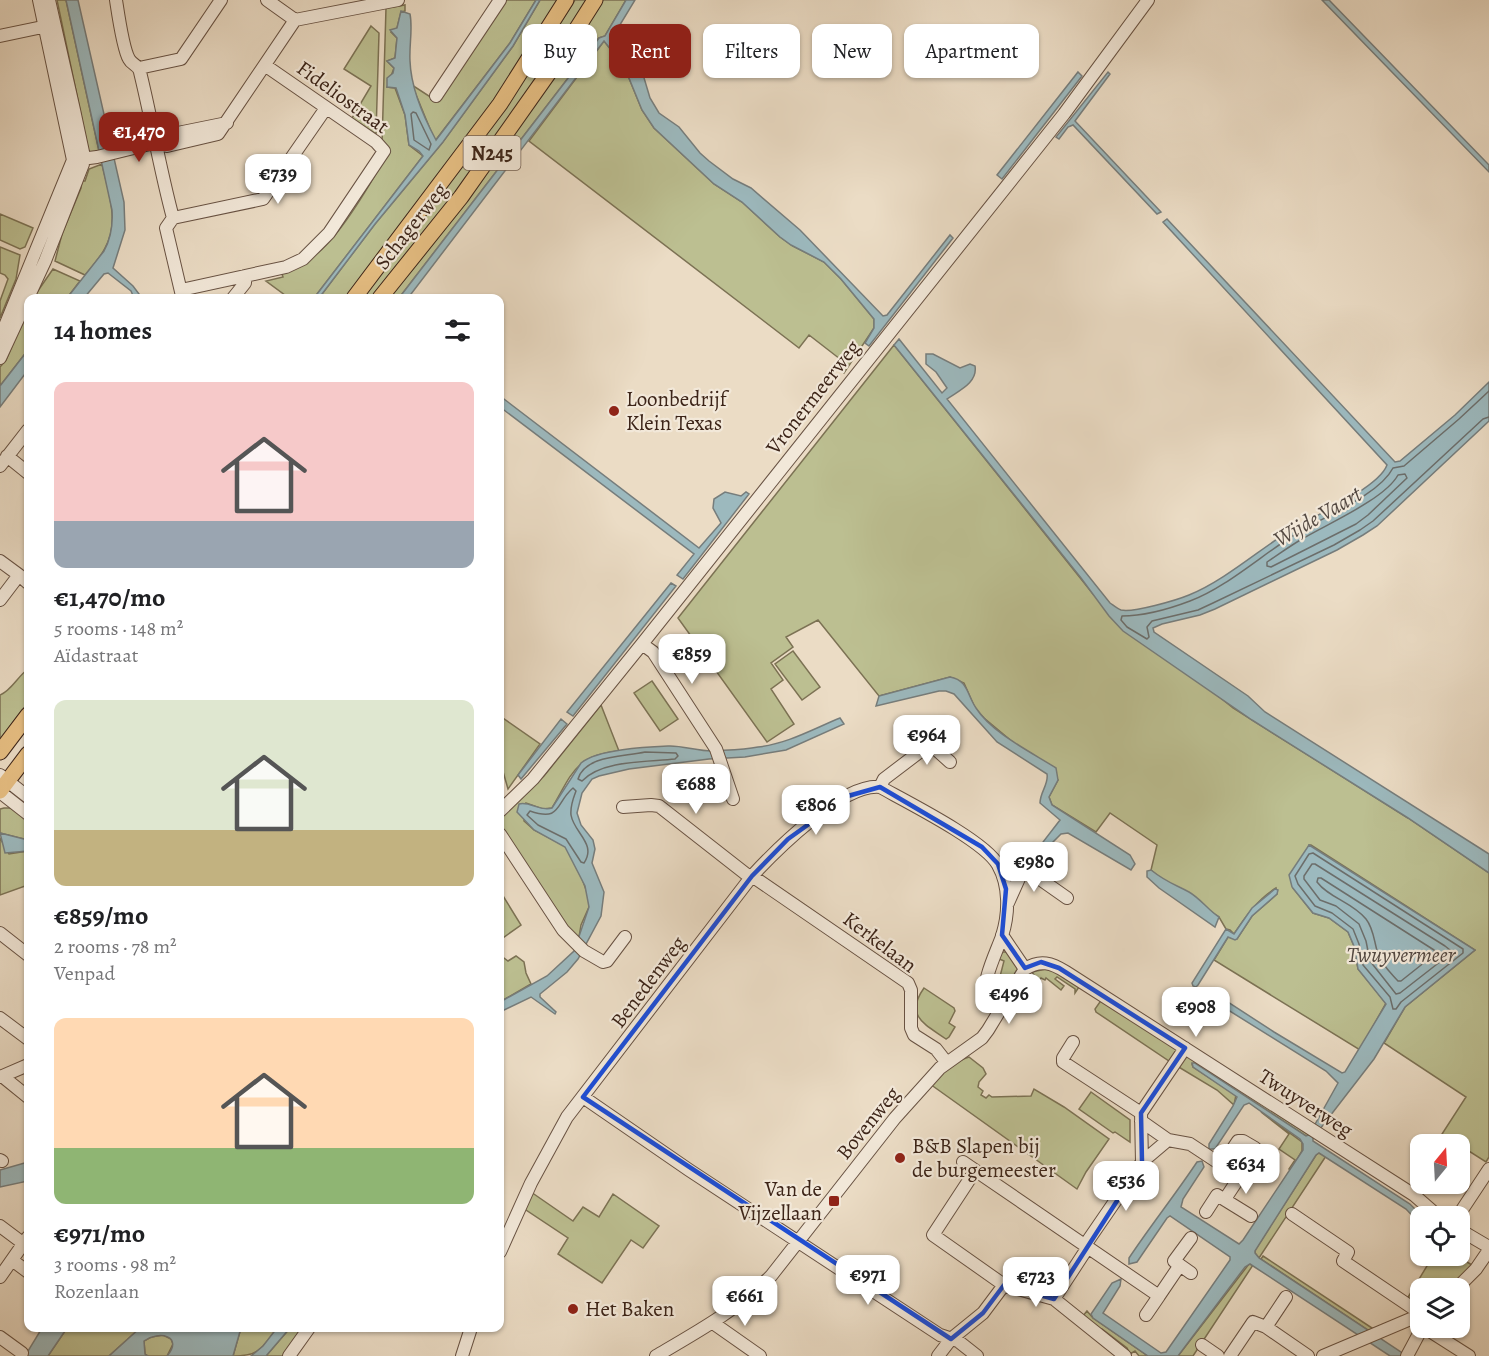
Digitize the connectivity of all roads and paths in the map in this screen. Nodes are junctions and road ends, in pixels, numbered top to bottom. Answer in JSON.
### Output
{"nodes":[{"id":1,"x":39,"y":0,"type":"edge"},
{"id":2,"x":49,"y":0,"type":"edge"},
{"id":3,"x":116,"y":0,"type":"edge"},
{"id":4,"x":221,"y":0,"type":"edge"},
{"id":5,"x":267,"y":0,"type":"edge"},
{"id":6,"x":398,"y":0,"type":"edge"},
{"id":7,"x":500,"y":0,"type":"edge"},
{"id":8,"x":566,"y":0,"type":"edge"},
{"id":9,"x":595,"y":0,"type":"edge"},
{"id":10,"x":1148,"y":0,"type":"edge"},
{"id":11,"x":296,"y":20,"type":"junction"},
{"id":12,"x":50,"y":26,"type":"junction"},
{"id":13,"x":0,"y":36,"type":"edge"},
{"id":14,"x":266,"y":66,"type":"junction"},
{"id":15,"x":139,"y":68,"type":"junction"},
{"id":16,"x":436,"y":96,"type":"dead end"},
{"id":17,"x":326,"y":108,"type":"junction"},
{"id":18,"x":154,"y":143,"type":"junction"},
{"id":19,"x":78,"y":160,"type":"junction"},
{"id":20,"x":173,"y":218,"type":"junction"},
{"id":21,"x":245,"y":276,"type":"junction"},
{"id":22,"x":30,"y":294,"type":"edge"},
{"id":23,"x":182,"y":294,"type":"edge"},
{"id":24,"x":185,"y":294,"type":"edge"},
{"id":25,"x":236,"y":294,"type":"edge"},
{"id":26,"x":357,"y":294,"type":"edge"},
{"id":27,"x":383,"y":294,"type":"edge"},
{"id":28,"x":24,"y":306,"type":"edge"},
{"id":29,"x":0,"y":338,"type":"edge"},
{"id":30,"x":0,"y":358,"type":"edge"},
{"id":31,"x":24,"y":435,"type":"edge"},
{"id":32,"x":4,"y":461,"type":"edge"},
{"id":33,"x":24,"y":471,"type":"edge"},
{"id":34,"x":0,"y":561,"type":"edge"},
{"id":35,"x":24,"y":579,"type":"edge"},
{"id":36,"x":0,"y":600,"type":"edge"},
{"id":37,"x":642,"y":644,"type":"junction"},
{"id":38,"x":24,"y":720,"type":"edge"},
{"id":39,"x":947,"y":726,"type":"dead end"},
{"id":40,"x":930,"y":744,"type":"junction"},
{"id":41,"x":0,"y":752,"type":"edge"},
{"id":42,"x":24,"y":759,"type":"edge"},
{"id":43,"x":950,"y":762,"type":"dead end"},
{"id":44,"x":2,"y":785,"type":"edge"},
{"id":45,"x":880,"y":787,"type":"junction"},
{"id":46,"x":24,"y":795,"type":"edge"},
{"id":47,"x":733,"y":799,"type":"dead end"},
{"id":48,"x":504,"y":807,"type":"edge"},
{"id":49,"x":623,"y":807,"type":"dead end"},
{"id":50,"x":24,"y":810,"type":"edge"},
{"id":51,"x":504,"y":840,"type":"edge"},
{"id":52,"x":752,"y":877,"type":"junction"},
{"id":53,"x":1067,"y":898,"type":"dead end"},
{"id":54,"x":1007,"y":907,"type":"junction"},
{"id":55,"x":0,"y":933,"type":"edge"},
{"id":56,"x":1002,"y":935,"type":"junction"},
{"id":57,"x":625,"y":937,"type":"dead end"},
{"id":58,"x":24,"y":952,"type":"edge"},
{"id":59,"x":1025,"y":969,"type":"junction"},
{"id":60,"x":1001,"y":1009,"type":"junction"},
{"id":61,"x":0,"y":1018,"type":"edge"},
{"id":62,"x":24,"y":1036,"type":"edge"},
{"id":63,"x":1073,"y":1042,"type":"dead end"},
{"id":64,"x":1185,"y":1048,"type":"junction"},
{"id":65,"x":947,"y":1063,"type":"junction"},
{"id":66,"x":24,"y":1067,"type":"edge"},
{"id":67,"x":1,"y":1077,"type":"edge"},
{"id":68,"x":24,"y":1094,"type":"edge"},
{"id":69,"x":583,"y":1097,"type":"junction"},
{"id":70,"x":1141,"y":1117,"type":"junction"},
{"id":71,"x":1168,"y":1140,"type":"junction"},
{"id":72,"x":963,"y":1162,"type":"dead end"},
{"id":73,"x":1142,"y":1162,"type":"junction"},
{"id":74,"x":1222,"y":1165,"type":"junction"},
{"id":75,"x":1489,"y":1169,"type":"edge"},
{"id":76,"x":975,"y":1171,"type":"junction"},
{"id":77,"x":1240,"y":1177,"type":"junction"},
{"id":78,"x":1225,"y":1199,"type":"junction"},
{"id":79,"x":1427,"y":1206,"type":"edge"},
{"id":80,"x":1465,"y":1206,"type":"edge"},
{"id":81,"x":1206,"y":1212,"type":"dead end"},
{"id":82,"x":1292,"y":1214,"type":"dead end"},
{"id":83,"x":1251,"y":1216,"type":"dead end"},
{"id":84,"x":0,"y":1226,"type":"edge"},
{"id":85,"x":1191,"y":1238,"type":"dead end"},
{"id":86,"x":24,"y":1239,"type":"edge"},
{"id":87,"x":1470,"y":1239,"type":"edge"},
{"id":88,"x":504,"y":1242,"type":"edge"},
{"id":89,"x":24,"y":1243,"type":"edge"},
{"id":90,"x":799,"y":1243,"type":"junction"},
{"id":91,"x":1087,"y":1246,"type":"junction"},
{"id":92,"x":1486,"y":1253,"type":"edge"},
{"id":93,"x":12,"y":1260,"type":"junction"},
{"id":94,"x":1180,"y":1265,"type":"junction"},
{"id":95,"x":24,"y":1269,"type":"edge"},
{"id":96,"x":1191,"y":1273,"type":"dead end"},
{"id":97,"x":0,"y":1277,"type":"edge"},
{"id":98,"x":1465,"y":1278,"type":"edge"},
{"id":99,"x":1004,"y":1285,"type":"junction"},
{"id":100,"x":1159,"y":1296,"type":"junction"},
{"id":101,"x":1286,"y":1297,"type":"dead end"},
{"id":102,"x":1054,"y":1299,"type":"junction"},
{"id":103,"x":1410,"y":1307,"type":"edge"},
{"id":104,"x":1146,"y":1315,"type":"dead end"},
{"id":105,"x":1410,"y":1319,"type":"edge"},
{"id":106,"x":713,"y":1323,"type":"junction"},
{"id":107,"x":1266,"y":1327,"type":"junction"},
{"id":108,"x":306,"y":1332,"type":"edge"},
{"id":109,"x":470,"y":1332,"type":"edge"},
{"id":110,"x":0,"y":1337,"type":"edge"},
{"id":111,"x":1417,"y":1338,"type":"edge"},
{"id":112,"x":1440,"y":1338,"type":"edge"},
{"id":113,"x":951,"y":1339,"type":"junction"},
{"id":114,"x":1202,"y":1345,"type":"dead end"},
{"id":115,"x":22,"y":1353,"type":"dead end"},
{"id":116,"x":1407,"y":1354,"type":"edge"},
{"id":117,"x":290,"y":1356,"type":"edge"},
{"id":118,"x":462,"y":1356,"type":"edge"},
{"id":119,"x":656,"y":1356,"type":"edge"},
{"id":120,"x":760,"y":1356,"type":"edge"},
{"id":121,"x":938,"y":1356,"type":"edge"},
{"id":122,"x":977,"y":1356,"type":"edge"},
{"id":123,"x":1125,"y":1356,"type":"edge"},
{"id":124,"x":1218,"y":1356,"type":"edge"},
{"id":125,"x":1230,"y":1356,"type":"edge"},
{"id":126,"x":1308,"y":1356,"type":"edge"},
{"id":127,"x":1323,"y":1356,"type":"edge"},
{"id":128,"x":1469,"y":1356,"type":"edge"}],
"edges":[{"from":1,"to":12,"type":"street"},
{"from":2,"to":12,"type":"street"},
{"from":3,"to":15,"type":"street","name":"Fideliostraat"},
{"from":4,"to":15,"type":"street"},
{"from":5,"to":11,"type":"street"},
{"from":6,"to":11,"type":"street"},
{"from":7,"to":16,"type":"street"},
{"from":8,"to":26,"type":"main road","name":"Schagerweg","number":"N245"},
{"from":9,"to":27,"type":"main road","name":"Schagerweg","number":"N245"},
{"from":10,"to":37,"type":"street","name":"Vronermeerweg"},
{"from":11,"to":14,"type":"street"},
{"from":12,"to":13,"type":"street"},
{"from":12,"to":19,"type":"street"},
{"from":14,"to":17,"type":"street","name":"Fideliostraat"},
{"from":14,"to":18,"type":"street"},
{"from":15,"to":18,"type":"street","name":"Fideliostraat"},
{"from":17,"to":20,"type":"street"},
{"from":17,"to":21,"type":"street","name":"Fideliostraat"},
{"from":18,"to":19,"type":"street"},
{"from":18,"to":20,"type":"street","name":"Fideliostraat"},
{"from":19,"to":22,"type":"street"},
{"from":19,"to":29,"type":"street"},
{"from":20,"to":23,"type":"street","name":"Fideliostraat"},
{"from":21,"to":24,"type":"street","name":"Fideliostraat"},
{"from":21,"to":25,"type":"street"},
{"from":28,"to":30,"type":"street"},
{"from":31,"to":32,"type":"street"},
{"from":32,"to":33,"type":"street"},
{"from":34,"to":35,"type":"street"},
{"from":35,"to":36,"type":"street"},
{"from":37,"to":47,"type":"street"},
{"from":37,"to":48,"type":"street","name":"Vronermeerweg"},
{"from":38,"to":41,"type":"main road"},
{"from":39,"to":40,"type":"street"},
{"from":40,"to":43,"type":"street"},
{"from":40,"to":45,"type":"street"},
{"from":42,"to":44,"type":"main road"},
{"from":44,"to":46,"type":"street"},
{"from":44,"to":50,"type":"street"},
{"from":45,"to":52,"type":"street","name":"Benedenweg"},
{"from":45,"to":54,"type":"street"},
{"from":49,"to":52,"type":"street","name":"Kerkelaan"},
{"from":51,"to":57,"type":"street"},
{"from":52,"to":65,"type":"street","name":"Kerkelaan"},
{"from":52,"to":69,"type":"street","name":"Benedenweg"},
{"from":53,"to":54,"type":"street"},
{"from":54,"to":56,"type":"street"},
{"from":55,"to":58,"type":"street"},
{"from":56,"to":59,"type":"street"},
{"from":56,"to":60,"type":"street"},
{"from":59,"to":60,"type":"street"},
{"from":59,"to":64,"type":"street","name":"Twuyverweg"},
{"from":60,"to":65,"type":"street","name":"Bovenweg"},
{"from":61,"to":62,"type":"street"},
{"from":63,"to":70,"type":"street"},
{"from":64,"to":70,"type":"street"},
{"from":64,"to":79,"type":"street","name":"Twuyverweg"},
{"from":65,"to":90,"type":"street","name":"Bovenweg"},
{"from":66,"to":67,"type":"street"},
{"from":67,"to":68,"type":"street"},
{"from":69,"to":88,"type":"street","name":"Benedenweg"},
{"from":69,"to":90,"type":"street"},
{"from":70,"to":71,"type":"street"},
{"from":70,"to":73,"type":"street"},
{"from":71,"to":73,"type":"street"},
{"from":71,"to":74,"type":"street"},
{"from":72,"to":76,"type":"street"},
{"from":73,"to":91,"type":"street"},
{"from":74,"to":77,"type":"street"},
{"from":74,"to":77,"type":"street"},
{"from":75,"to":80,"type":"street"},
{"from":76,"to":91,"type":"street"},
{"from":76,"to":99,"type":"street"},
{"from":77,"to":78,"type":"street"},
{"from":78,"to":81,"type":"street"},
{"from":78,"to":83,"type":"street"},
{"from":82,"to":103,"type":"street"},
{"from":84,"to":86,"type":"street"},
{"from":85,"to":94,"type":"street"},
{"from":87,"to":92,"type":"street"},
{"from":89,"to":93,"type":"street"},
{"from":90,"to":106,"type":"street","name":"Bovenweg"},
{"from":90,"to":113,"type":"street"},
{"from":91,"to":100,"type":"street"},
{"from":91,"to":102,"type":"street"},
{"from":92,"to":98,"type":"street"},
{"from":93,"to":95,"type":"street"},
{"from":93,"to":97,"type":"street"},
{"from":94,"to":96,"type":"street"},
{"from":94,"to":100,"type":"street"},
{"from":99,"to":102,"type":"street"},
{"from":99,"to":113,"type":"street"},
{"from":100,"to":104,"type":"street"},
{"from":101,"to":107,"type":"street"},
{"from":102,"to":123,"type":"street"},
{"from":105,"to":127,"type":"street"},
{"from":106,"to":119,"type":"street","name":"Bovenweg"},
{"from":106,"to":120,"type":"street"},
{"from":107,"to":125,"type":"street"},
{"from":107,"to":126,"type":"street"},
{"from":108,"to":117,"type":"street"},
{"from":109,"to":118,"type":"street"},
{"from":110,"to":115,"type":"street"},
{"from":111,"to":116,"type":"street"},
{"from":112,"to":128,"type":"street"},
{"from":113,"to":121,"type":"street"},
{"from":113,"to":122,"type":"street"},
{"from":114,"to":124,"type":"street"}]}
